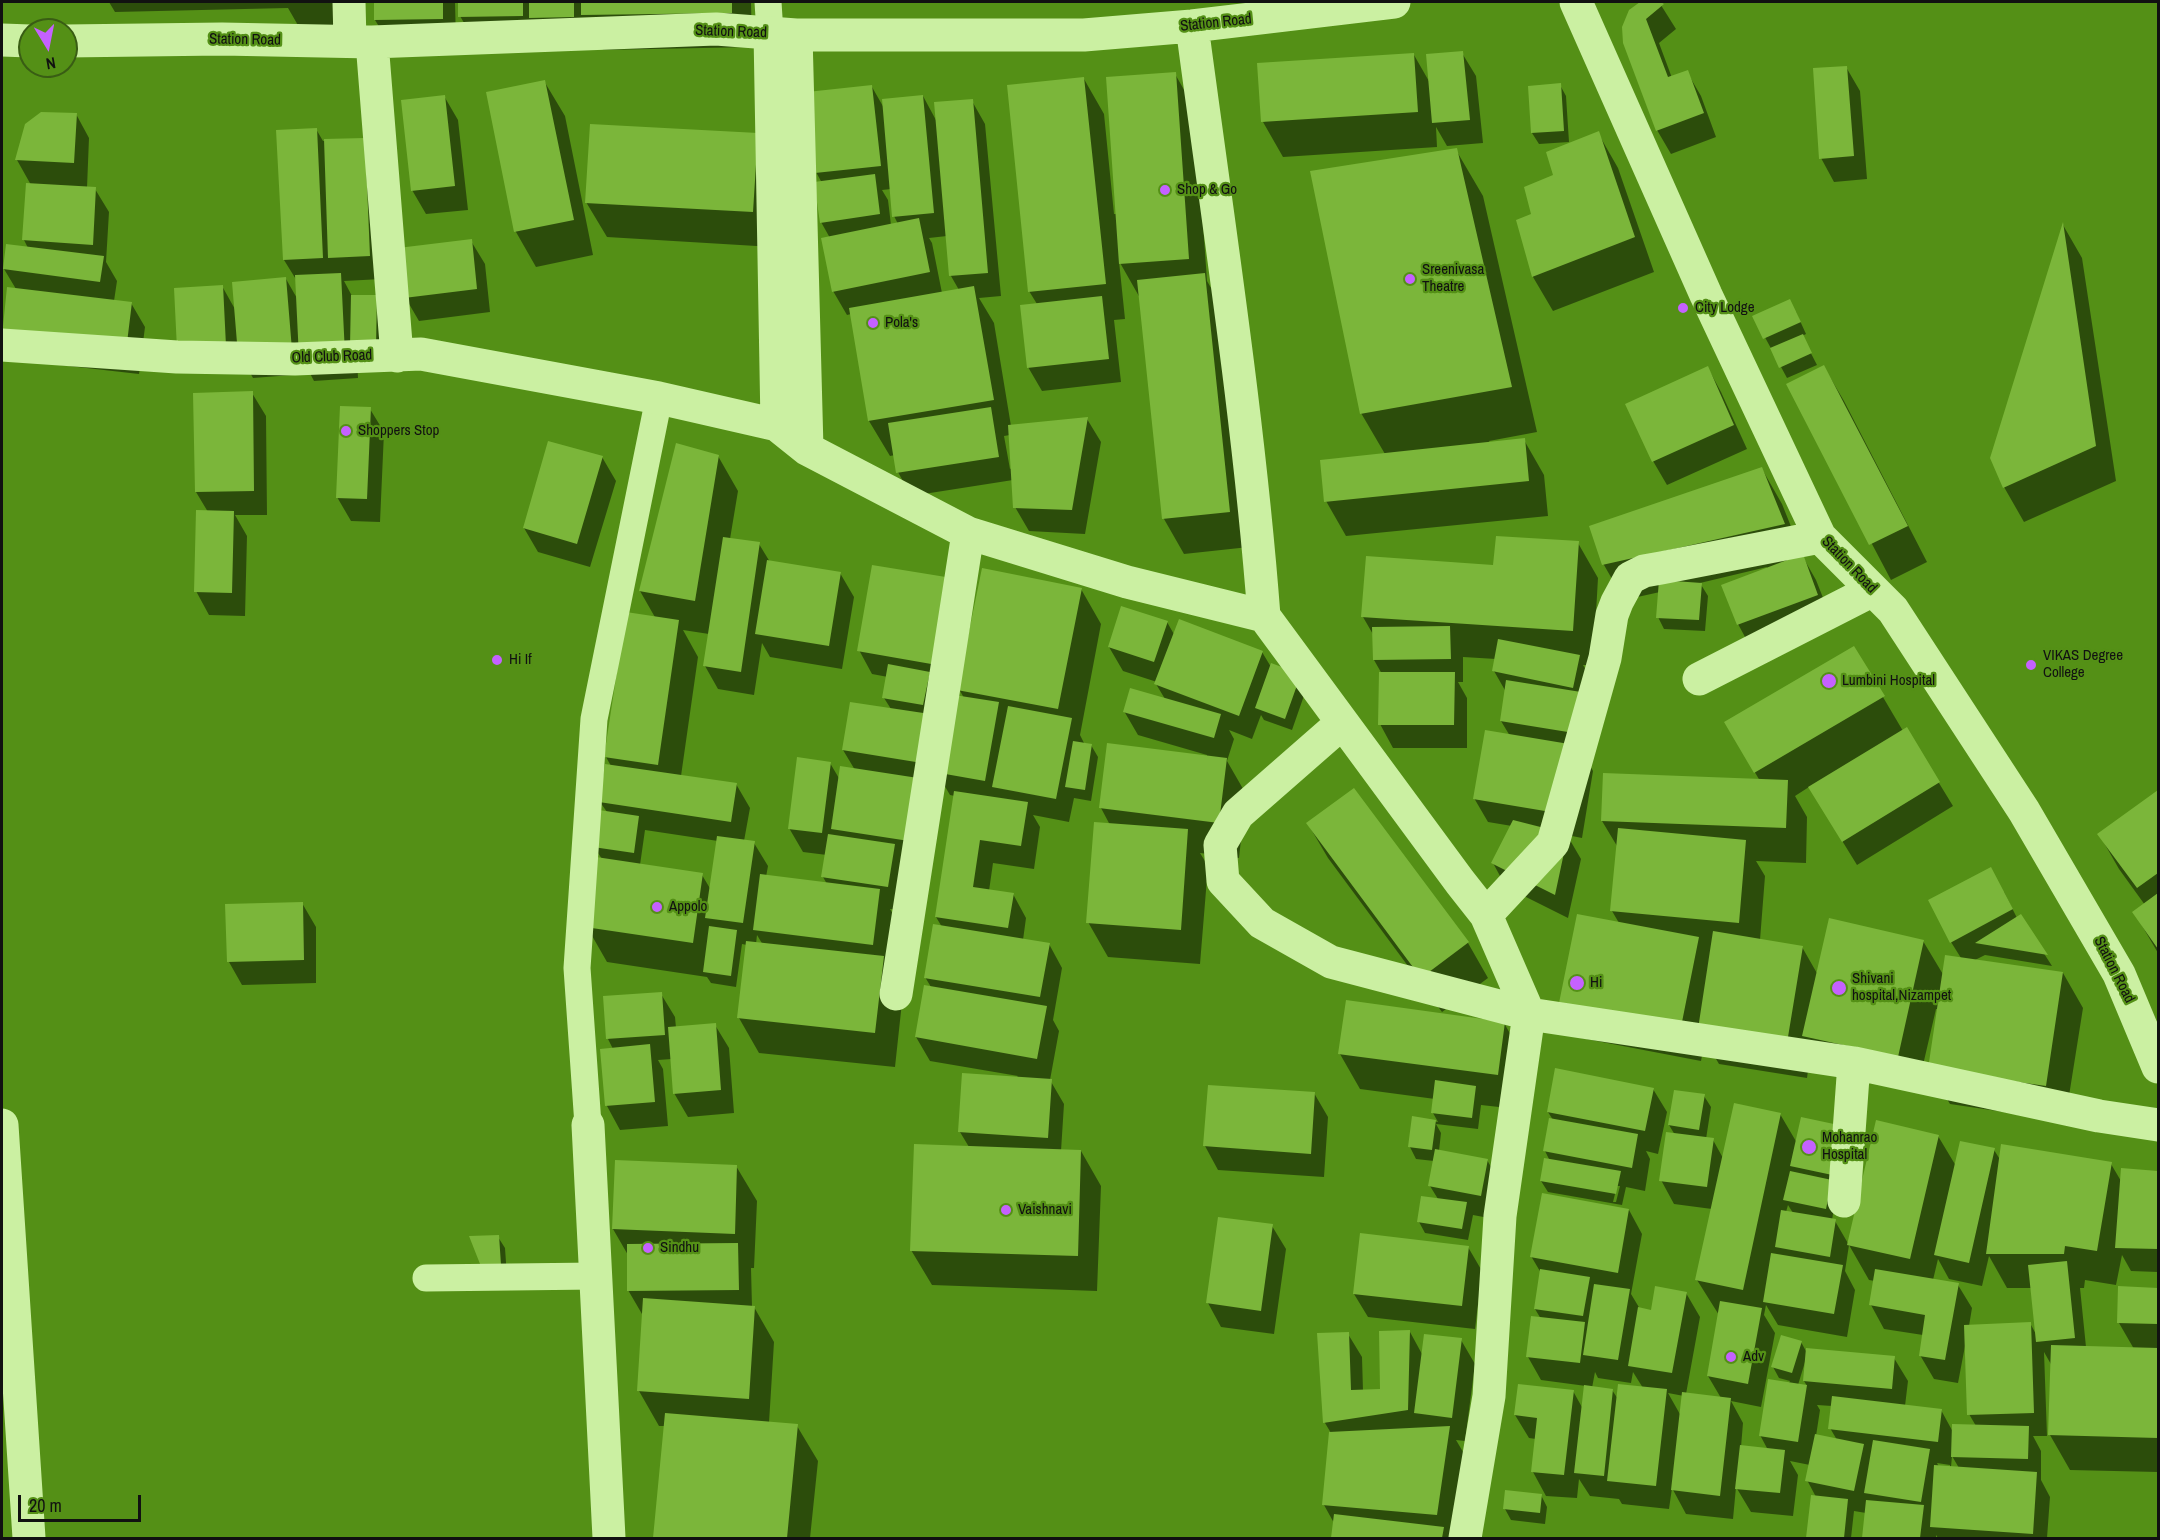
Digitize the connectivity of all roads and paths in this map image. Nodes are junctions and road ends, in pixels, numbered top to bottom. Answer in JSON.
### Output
{"nodes":[{"id":1,"x":349,"y":2,"type":"edge"},
{"id":2,"x":1394,"y":2,"type":"edge"},
{"id":3,"x":1576,"y":2,"type":"edge"},
{"id":4,"x":778,"y":23,"type":"edge"},
{"id":5,"x":1192,"y":26,"type":"junction"},
{"id":6,"x":2,"y":40,"type":"edge"},
{"id":7,"x":18,"y":41,"type":"edge"},
{"id":8,"x":78,"y":41,"type":"edge"},
{"id":9,"x":361,"y":42,"type":"junction"},
{"id":10,"x":2,"y":345,"type":"edge"},
{"id":11,"x":397,"y":356,"type":"junction"},
{"id":12,"x":659,"y":398,"type":"junction"},
{"id":13,"x":777,"y":425,"type":"junction"},
{"id":14,"x":807,"y":449,"type":"junction"},
{"id":15,"x":968,"y":533,"type":"junction"},
{"id":16,"x":1820,"y":537,"type":"junction"},
{"id":17,"x":1873,"y":590,"type":"junction"},
{"id":18,"x":1264,"y":616,"type":"junction"},
{"id":19,"x":1699,"y":678,"type":"dead end"},
{"id":20,"x":1342,"y":723,"type":"junction"},
{"id":21,"x":1486,"y":915,"type":"junction"},
{"id":22,"x":896,"y":994,"type":"dead end"},
{"id":23,"x":1529,"y":1014,"type":"junction"},
{"id":24,"x":1854,"y":1063,"type":"junction"},
{"id":25,"x":2158,"y":1067,"type":"edge"},
{"id":26,"x":2,"y":1125,"type":"edge"},
{"id":27,"x":588,"y":1125,"type":"joint"},
{"id":28,"x":2158,"y":1125,"type":"edge"},
{"id":29,"x":1844,"y":1201,"type":"dead end"},
{"id":30,"x":596,"y":1276,"type":"junction"},
{"id":31,"x":426,"y":1278,"type":"dead end"},
{"id":32,"x":30,"y":1539,"type":"edge"},
{"id":33,"x":609,"y":1539,"type":"edge"},
{"id":34,"x":1465,"y":1539,"type":"edge"}],
"edges":[{"from":1,"to":9,"type":"street"},
{"from":2,"to":5,"type":"street","name":"Station Road"},
{"from":3,"to":16,"type":"street","name":"Station Road"},
{"from":4,"to":5,"type":"street","name":"Station Road"},
{"from":4,"to":9,"type":"street","name":"Station Road"},
{"from":4,"to":13,"type":"street"},
{"from":4,"to":14,"type":"street"},
{"from":5,"to":18,"type":"street"},
{"from":6,"to":7,"type":"street"},
{"from":8,"to":9,"type":"street","name":"Station Road"},
{"from":9,"to":11,"type":"street"},
{"from":10,"to":11,"type":"street","name":"Old Club Road"},
{"from":11,"to":12,"type":"street","name":"Old Club Road"},
{"from":12,"to":13,"type":"street","name":"Old Club Road"},
{"from":12,"to":27,"type":"street"},
{"from":13,"to":14,"type":"street"},
{"from":14,"to":15,"type":"street"},
{"from":15,"to":18,"type":"street"},
{"from":15,"to":22,"type":"street"},
{"from":16,"to":17,"type":"street","name":"Station Road"},
{"from":16,"to":21,"type":"street"},
{"from":17,"to":19,"type":"street"},
{"from":17,"to":25,"type":"street","name":"Station Road"},
{"from":18,"to":20,"type":"street"},
{"from":20,"to":21,"type":"street"},
{"from":20,"to":23,"type":"street"},
{"from":21,"to":23,"type":"street"},
{"from":23,"to":24,"type":"street"},
{"from":23,"to":34,"type":"street"},
{"from":24,"to":28,"type":"street"},
{"from":24,"to":29,"type":"street"},
{"from":26,"to":32,"type":"street"},
{"from":27,"to":30,"type":"street"},
{"from":30,"to":31,"type":"street"},
{"from":30,"to":33,"type":"street"}]}
